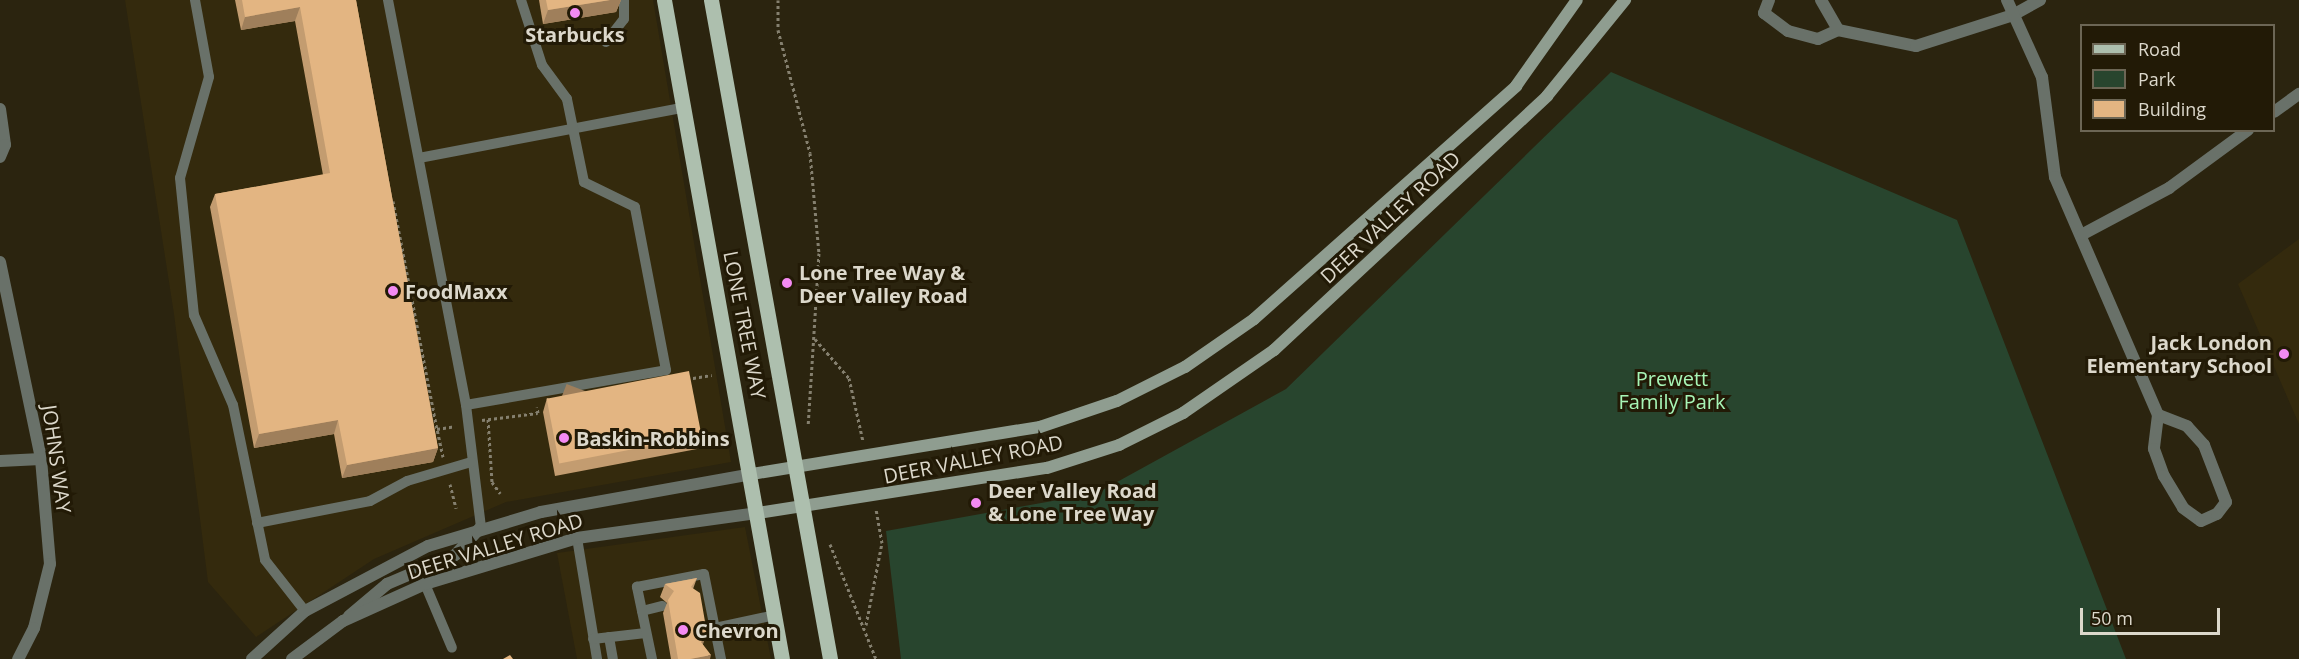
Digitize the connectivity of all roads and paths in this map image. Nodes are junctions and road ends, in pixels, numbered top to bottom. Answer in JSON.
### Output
{"nodes":[{"id":1,"x":195,"y":0,"type":"edge"},
{"id":2,"x":388,"y":0,"type":"edge"},
{"id":3,"x":521,"y":0,"type":"edge"},
{"id":4,"x":624,"y":0,"type":"edge"},
{"id":5,"x":664,"y":0,"type":"edge"},
{"id":6,"x":711,"y":0,"type":"edge"},
{"id":7,"x":778,"y":0,"type":"edge"},
{"id":8,"x":1577,"y":0,"type":"edge"},
{"id":9,"x":1625,"y":0,"type":"edge"},
{"id":10,"x":1769,"y":0,"type":"edge"},
{"id":11,"x":1821,"y":0,"type":"edge"},
{"id":12,"x":2007,"y":0,"type":"edge"},
{"id":13,"x":2040,"y":0,"type":"edge"},
{"id":14,"x":2013,"y":15,"type":"junction"},
{"id":15,"x":1838,"y":30,"type":"junction"},
{"id":16,"x":606,"y":42,"type":"dead end"},
{"id":17,"x":2299,"y":94,"type":"edge"},
{"id":18,"x":681,"y":108,"type":"junction"},
{"id":19,"x":0,"y":109,"type":"edge"},
{"id":20,"x":2275,"y":111,"type":"edge"},
{"id":21,"x":573,"y":131,"type":"junction"},
{"id":22,"x":2245,"y":132,"type":"edge"},
{"id":23,"x":0,"y":157,"type":"edge"},
{"id":24,"x":419,"y":158,"type":"junction"},
{"id":25,"x":392,"y":197,"type":"edge"},
{"id":26,"x":2083,"y":234,"type":"junction"},
{"id":27,"x":0,"y":262,"type":"edge"},
{"id":28,"x":815,"y":339,"type":"junction"},
{"id":29,"x":712,"y":375,"type":"dead end"},
{"id":30,"x":678,"y":381,"type":"edge"},
{"id":31,"x":549,"y":404,"type":"edge"},
{"id":32,"x":466,"y":405,"type":"junction"},
{"id":33,"x":2158,"y":415,"type":"junction"},
{"id":34,"x":488,"y":419,"type":"junction"},
{"id":35,"x":468,"y":423,"type":"junction"},
{"id":36,"x":808,"y":426,"type":"dead end"},
{"id":37,"x":437,"y":429,"type":"junction"},
{"id":38,"x":866,"y":458,"type":"junction"},
{"id":39,"x":41,"y":459,"type":"junction"},
{"id":40,"x":0,"y":461,"type":"edge"},
{"id":41,"x":471,"y":462,"type":"junction"},
{"id":42,"x":794,"y":467,"type":"junction"},
{"id":43,"x":446,"y":469,"type":"junction"},
{"id":44,"x":752,"y":474,"type":"junction"},
{"id":45,"x":500,"y":493,"type":"dead end"},
{"id":46,"x":874,"y":498,"type":"junction"},
{"id":47,"x":456,"y":508,"type":"dead end"},
{"id":48,"x":801,"y":508,"type":"junction"},
{"id":49,"x":758,"y":513,"type":"junction"},
{"id":50,"x":257,"y":523,"type":"junction"},
{"id":51,"x":481,"y":527,"type":"junction"},
{"id":52,"x":577,"y":538,"type":"junction"},
{"id":53,"x":830,"y":544,"type":"dead end"},
{"id":54,"x":425,"y":584,"type":"junction"},
{"id":55,"x":708,"y":597,"type":"junction"},
{"id":56,"x":693,"y":599,"type":"edge"},
{"id":57,"x":662,"y":606,"type":"dead end"},
{"id":58,"x":305,"y":611,"type":"junction"},
{"id":59,"x":642,"y":611,"type":"junction"},
{"id":60,"x":775,"y":615,"type":"junction"},
{"id":61,"x":343,"y":621,"type":"junction"},
{"id":62,"x":866,"y":625,"type":"junction"},
{"id":63,"x":715,"y":628,"type":"junction"},
{"id":64,"x":646,"y":633,"type":"junction"},
{"id":65,"x":609,"y":637,"type":"junction"},
{"id":66,"x":593,"y":639,"type":"junction"},
{"id":67,"x":452,"y":648,"type":"dead end"},
{"id":68,"x":704,"y":654,"type":"edge"},
{"id":69,"x":720,"y":655,"type":"edge"},
{"id":70,"x":18,"y":659,"type":"edge"},
{"id":71,"x":252,"y":659,"type":"edge"},
{"id":72,"x":292,"y":659,"type":"edge"},
{"id":73,"x":597,"y":659,"type":"edge"},
{"id":74,"x":613,"y":659,"type":"edge"},
{"id":75,"x":651,"y":659,"type":"edge"},
{"id":76,"x":782,"y":659,"type":"edge"},
{"id":77,"x":830,"y":659,"type":"edge"},
{"id":78,"x":876,"y":659,"type":"edge"}],
"edges":[{"from":1,"to":50,"type":"lane"},
{"from":2,"to":24,"type":"lane"},
{"from":3,"to":21,"type":"lane"},
{"from":4,"to":16,"type":"lane"},
{"from":5,"to":18,"type":"main road","name":"LONE TREE WAY"},
{"from":6,"to":42,"type":"main road","name":"LONE TREE WAY"},
{"from":7,"to":28,"type":"path"},
{"from":8,"to":38,"type":"main road","name":"DEER VALLEY ROAD"},
{"from":9,"to":46,"type":"main road","name":"DEER VALLEY ROAD"},
{"from":10,"to":15,"type":"street"},
{"from":11,"to":15,"type":"street"},
{"from":12,"to":14,"type":"street"},
{"from":13,"to":14,"type":"street"},
{"from":14,"to":15,"type":"street"},
{"from":14,"to":26,"type":"street"},
{"from":17,"to":20,"type":"street"},
{"from":18,"to":21,"type":"lane"},
{"from":18,"to":44,"type":"main road","name":"LONE TREE WAY"},
{"from":19,"to":23,"type":"street"},
{"from":21,"to":24,"type":"lane"},
{"from":21,"to":32,"type":"lane"},
{"from":22,"to":26,"type":"street"},
{"from":24,"to":32,"type":"lane"},
{"from":25,"to":37,"type":"path"},
{"from":26,"to":33,"type":"street"},
{"from":27,"to":39,"type":"street","name":"JOHNS WAY"},
{"from":28,"to":36,"type":"path"},
{"from":28,"to":38,"type":"path"},
{"from":29,"to":30,"type":"path"},
{"from":31,"to":34,"type":"path"},
{"from":32,"to":35,"type":"lane"},
{"from":33,"to":33,"type":"street"},
{"from":34,"to":35,"type":"path"},
{"from":34,"to":45,"type":"path"},
{"from":35,"to":37,"type":"path"},
{"from":35,"to":41,"type":"lane"},
{"from":37,"to":43,"type":"path"},
{"from":38,"to":42,"type":"main road","name":"DEER VALLEY ROAD"},
{"from":39,"to":40,"type":"street"},
{"from":39,"to":70,"type":"street","name":"JOHNS WAY"},
{"from":41,"to":43,"type":"lane"},
{"from":41,"to":51,"type":"lane"},
{"from":42,"to":44,"type":"main road","name":"DEER VALLEY ROAD"},
{"from":42,"to":48,"type":"main road","name":"LONE TREE WAY"},
{"from":43,"to":47,"type":"path"},
{"from":43,"to":50,"type":"lane"},
{"from":44,"to":49,"type":"main road","name":"LONE TREE WAY"},
{"from":44,"to":51,"type":"street","name":"DEER VALLEY ROAD"},
{"from":46,"to":48,"type":"main road","name":"DEER VALLEY ROAD"},
{"from":46,"to":62,"type":"path"},
{"from":48,"to":49,"type":"main road","name":"DEER VALLEY ROAD"},
{"from":48,"to":77,"type":"main road","name":"LONE TREE WAY"},
{"from":49,"to":52,"type":"street","name":"DEER VALLEY ROAD"},
{"from":49,"to":60,"type":"main road","name":"LONE TREE WAY"},
{"from":50,"to":58,"type":"lane"},
{"from":51,"to":58,"type":"street","name":"DEER VALLEY ROAD"},
{"from":51,"to":61,"type":"street"},
{"from":52,"to":54,"type":"street","name":"DEER VALLEY ROAD"},
{"from":52,"to":66,"type":"lane"},
{"from":53,"to":62,"type":"path"},
{"from":54,"to":61,"type":"street","name":"DEER VALLEY ROAD"},
{"from":54,"to":67,"type":"lane"},
{"from":55,"to":56,"type":"lane"},
{"from":55,"to":59,"type":"lane"},
{"from":55,"to":63,"type":"lane"},
{"from":57,"to":59,"type":"lane"},
{"from":58,"to":71,"type":"street","name":"DEER VALLEY ROAD"},
{"from":59,"to":64,"type":"lane"},
{"from":60,"to":63,"type":"lane"},
{"from":60,"to":76,"type":"main road","name":"LONE TREE WAY"},
{"from":61,"to":72,"type":"street","name":"DEER VALLEY ROAD"},
{"from":62,"to":78,"type":"path"},
{"from":63,"to":69,"type":"lane"},
{"from":64,"to":65,"type":"lane"},
{"from":64,"to":75,"type":"lane"},
{"from":65,"to":66,"type":"lane"},
{"from":65,"to":74,"type":"lane"},
{"from":66,"to":73,"type":"lane"},
{"from":68,"to":69,"type":"lane"}]}
